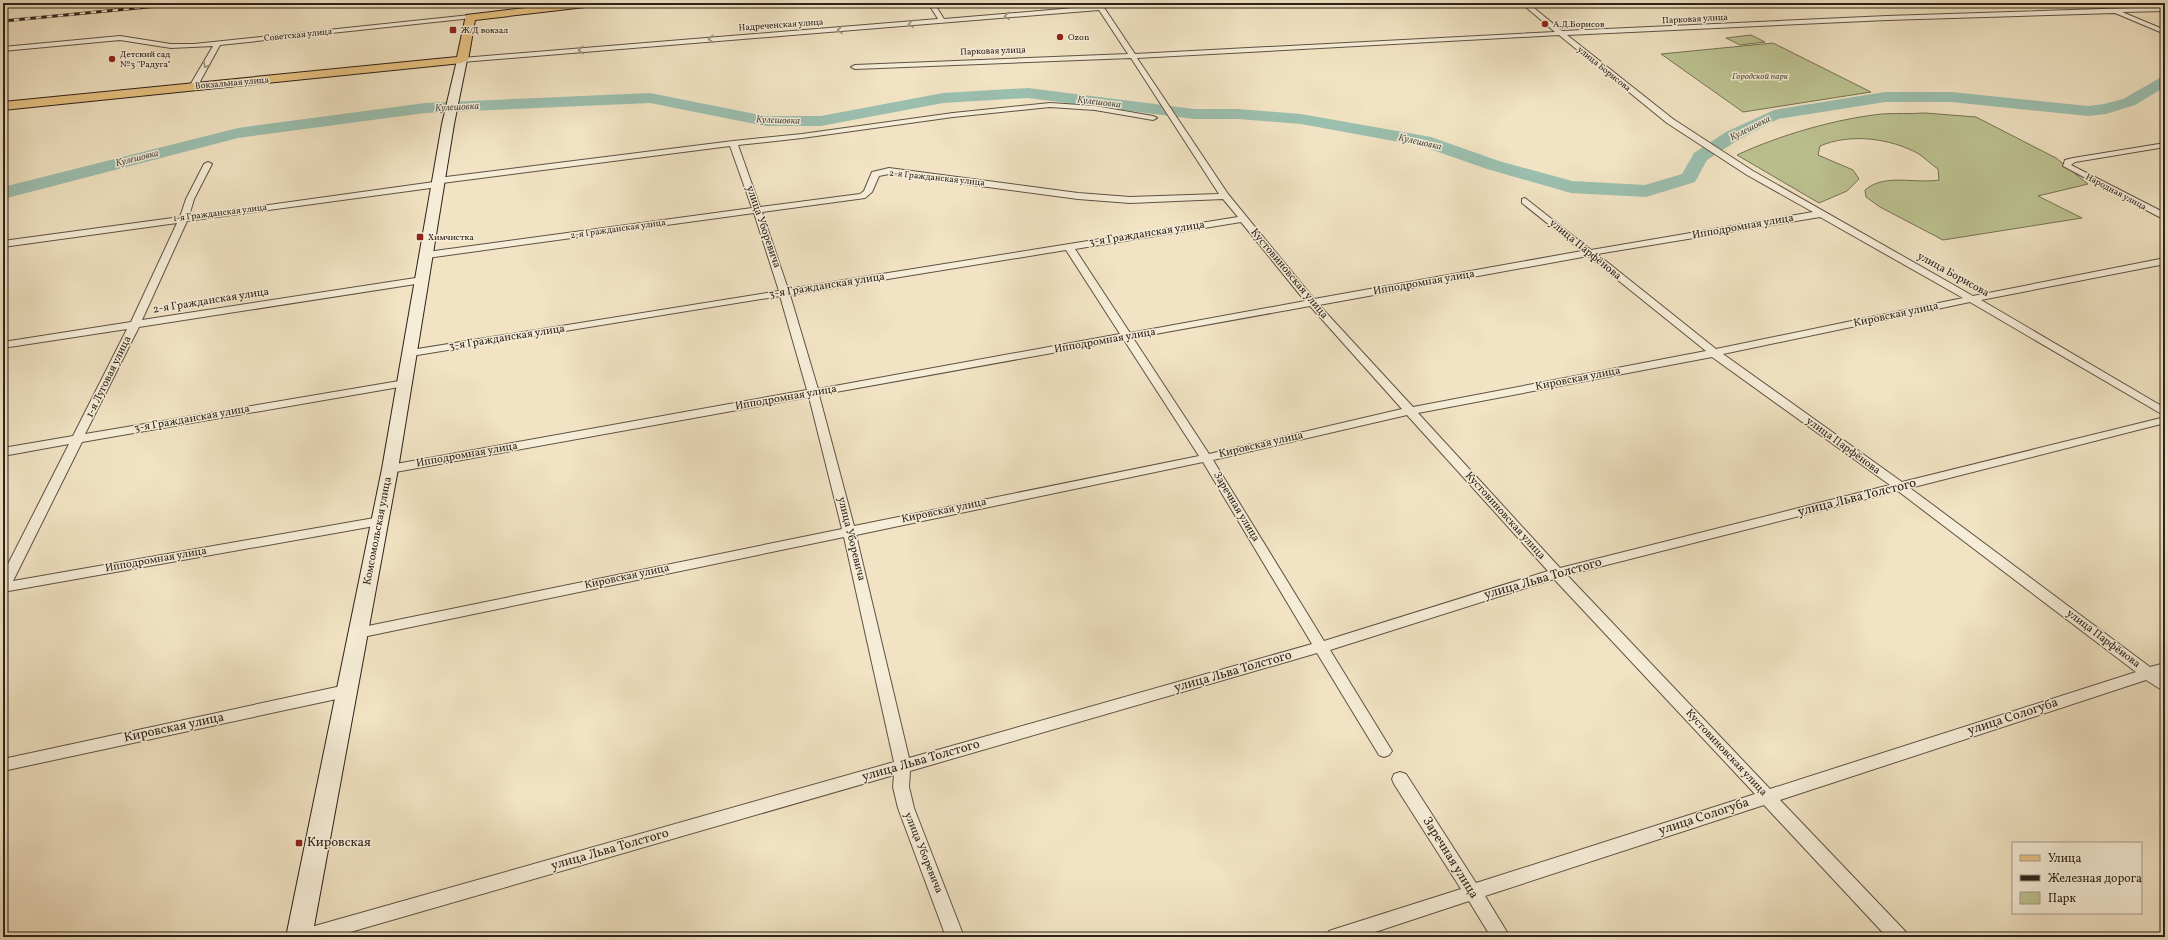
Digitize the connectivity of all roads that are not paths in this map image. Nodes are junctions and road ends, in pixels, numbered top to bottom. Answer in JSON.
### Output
{"nodes":[{"id":1,"x":594,"y":3,"type":"edge"},
{"id":2,"x":931,"y":3,"type":"edge"},
{"id":3,"x":1524,"y":3,"type":"edge"},
{"id":4,"x":1100,"y":6,"type":"edge"},
{"id":5,"x":2165,"y":9,"type":"edge"},
{"id":6,"x":2115,"y":11,"type":"junction"},
{"id":7,"x":470,"y":17,"type":"junction"},
{"id":8,"x":942,"y":21,"type":"junction"},
{"id":9,"x":2165,"y":32,"type":"edge"},
{"id":10,"x":1562,"y":34,"type":"junction"},
{"id":11,"x":218,"y":43,"type":"junction"},
{"id":12,"x":3,"y":49,"type":"edge"},
{"id":13,"x":1131,"y":56,"type":"junction"},
{"id":14,"x":462,"y":60,"type":"junction"},
{"id":15,"x":855,"y":67,"type":"dead end"},
{"id":16,"x":193,"y":87,"type":"junction"},
{"id":17,"x":3,"y":106,"type":"edge"},
{"id":18,"x":1153,"y":118,"type":"dead end"},
{"id":19,"x":733,"y":143,"type":"junction"},
{"id":20,"x":2165,"y":145,"type":"edge"},
{"id":21,"x":208,"y":164,"type":"dead end"},
{"id":22,"x":438,"y":183,"type":"junction"},
{"id":23,"x":1225,"y":196,"type":"junction"},
{"id":24,"x":1525,"y":201,"type":"dead end"},
{"id":25,"x":758,"y":210,"type":"junction"},
{"id":26,"x":1820,"y":214,"type":"junction"},
{"id":27,"x":2165,"y":217,"type":"edge"},
{"id":28,"x":184,"y":218,"type":"junction"},
{"id":29,"x":1243,"y":219,"type":"junction"},
{"id":30,"x":3,"y":244,"type":"edge"},
{"id":31,"x":1069,"y":247,"type":"junction"},
{"id":32,"x":1589,"y":253,"type":"junction"},
{"id":33,"x":427,"y":255,"type":"junction"},
{"id":34,"x":2165,"y":261,"type":"edge"},
{"id":35,"x":422,"y":280,"type":"junction"},
{"id":36,"x":785,"y":293,"type":"junction"},
{"id":37,"x":1972,"y":299,"type":"junction"},
{"id":38,"x":1312,"y":304,"type":"junction"},
{"id":39,"x":135,"y":324,"type":"junction"},
{"id":40,"x":1127,"y":338,"type":"junction"},
{"id":41,"x":3,"y":345,"type":"edge"},
{"id":42,"x":411,"y":353,"type":"junction"},
{"id":43,"x":1714,"y":353,"type":"junction"},
{"id":44,"x":405,"y":382,"type":"junction"},
{"id":45,"x":813,"y":394,"type":"junction"},
{"id":46,"x":1409,"y":410,"type":"junction"},
{"id":47,"x":2165,"y":413,"type":"edge"},
{"id":48,"x":2165,"y":420,"type":"edge"},
{"id":49,"x":79,"y":439,"type":"junction"},
{"id":50,"x":3,"y":452,"type":"edge"},
{"id":51,"x":1206,"y":458,"type":"junction"},
{"id":52,"x":390,"y":469,"type":"junction"},
{"id":53,"x":1900,"y":487,"type":"junction"},
{"id":54,"x":380,"y":521,"type":"junction"},
{"id":55,"x":849,"y":530,"type":"junction"},
{"id":56,"x":1557,"y":573,"type":"junction"},
{"id":57,"x":3,"y":587,"type":"edge"},
{"id":58,"x":358,"y":633,"type":"junction"},
{"id":59,"x":1321,"y":647,"type":"junction"},
{"id":60,"x":2165,"y":668,"type":"edge"},
{"id":61,"x":2148,"y":673,"type":"junction"},
{"id":62,"x":2165,"y":686,"type":"edge"},
{"id":63,"x":346,"y":691,"type":"junction"},
{"id":64,"x":1384,"y":751,"type":"dead end"},
{"id":65,"x":3,"y":765,"type":"edge"},
{"id":66,"x":903,"y":766,"type":"junction"},
{"id":67,"x":1400,"y":779,"type":"dead end"},
{"id":68,"x":1768,"y":797,"type":"junction"},
{"id":69,"x":1471,"y":892,"type":"junction"},
{"id":70,"x":299,"y":937,"type":"edge"},
{"id":71,"x":304,"y":937,"type":"edge"},
{"id":72,"x":956,"y":937,"type":"edge"},
{"id":73,"x":1335,"y":937,"type":"edge"},
{"id":74,"x":1501,"y":937,"type":"edge"},
{"id":75,"x":1899,"y":937,"type":"edge"}],
"edges":[{"from":1,"to":7,"type":"main road","name":"Советская улица"},
{"from":2,"to":8,"type":"street"},
{"from":3,"to":10,"type":"street","name":"улица Борисова"},
{"from":4,"to":8,"type":"street","name":"Надреченская улица","one_way":true},
{"from":4,"to":13,"type":"street"},
{"from":5,"to":6,"type":"street","name":"Парковая улица"},
{"from":6,"to":9,"type":"street"},
{"from":6,"to":10,"type":"street","name":"Парковая улица"},
{"from":7,"to":11,"type":"street","name":"Советская улица"},
{"from":7,"to":14,"type":"main road"},
{"from":8,"to":14,"type":"street","name":"Надреченская улица","one_way":true},
{"from":10,"to":13,"type":"street","name":"Парковая улица"},
{"from":10,"to":26,"type":"street","name":"улица Борисова"},
{"from":11,"to":12,"type":"street","name":"Советская улица"},
{"from":11,"to":16,"type":"street","one_way":true},
{"from":13,"to":15,"type":"street","name":"Парковая улица"},
{"from":13,"to":23,"type":"street","name":"Кустовиновская улица"},
{"from":14,"to":16,"type":"main road","name":"Вокзальная улица"},
{"from":14,"to":22,"type":"main road","name":"Комсомольская улица"},
{"from":16,"to":17,"type":"main road","name":"Вокзальная улица"},
{"from":18,"to":19,"type":"street","name":"1-я Гражданская улица"},
{"from":19,"to":22,"type":"street","name":"1-я Гражданская улица"},
{"from":19,"to":25,"type":"street","name":"улица Уборевича"},
{"from":20,"to":27,"type":"street","name":"Народная улица"},
{"from":21,"to":28,"type":"street","name":"1-я Луговая улица"},
{"from":22,"to":28,"type":"street","name":"1-я Гражданская улица"},
{"from":22,"to":33,"type":"main road","name":"Комсомольская улица"},
{"from":23,"to":25,"type":"street","name":"2-я Гражданская улица"},
{"from":23,"to":29,"type":"street","name":"Кустовиновская улица"},
{"from":24,"to":32,"type":"street","name":"улица Парфёнова"},
{"from":25,"to":33,"type":"street","name":"2-я Гражданская улица"},
{"from":25,"to":36,"type":"street","name":"улица Уборевича"},
{"from":26,"to":32,"type":"street","name":"Ипподромная улица"},
{"from":26,"to":37,"type":"street","name":"улица Борисова"},
{"from":28,"to":30,"type":"street","name":"1-я Гражданская улица"},
{"from":28,"to":39,"type":"street","name":"1-я Луговая улица"},
{"from":29,"to":31,"type":"street","name":"3-я Гражданская улица"},
{"from":29,"to":38,"type":"street","name":"Кустовиновская улица"},
{"from":31,"to":36,"type":"street","name":"3-я Гражданская улица"},
{"from":31,"to":40,"type":"street","name":"Заречная улица"},
{"from":32,"to":38,"type":"street","name":"Ипподромная улица"},
{"from":32,"to":43,"type":"street","name":"улица Парфёнова"},
{"from":33,"to":35,"type":"main road","name":"Комсомольская улица"},
{"from":34,"to":37,"type":"street","name":"Кировская улица"},
{"from":35,"to":39,"type":"street","name":"2-я Гражданская улица"},
{"from":35,"to":42,"type":"main road","name":"Комсомольская улица"},
{"from":36,"to":42,"type":"street","name":"3-я Гражданская улица"},
{"from":36,"to":45,"type":"street","name":"улица Уборевича"},
{"from":37,"to":43,"type":"street","name":"Кировская улица"},
{"from":37,"to":47,"type":"street","name":"улица Борисова"},
{"from":38,"to":40,"type":"street","name":"Ипподромная улица"},
{"from":38,"to":46,"type":"street","name":"Кустовиновская улица"},
{"from":39,"to":41,"type":"street","name":"2-я Гражданская улица"},
{"from":39,"to":49,"type":"street","name":"1-я Луговая улица"},
{"from":40,"to":45,"type":"street","name":"Ипподромная улица"},
{"from":40,"to":51,"type":"street","name":"Заречная улица"},
{"from":42,"to":44,"type":"main road","name":"Комсомольская улица"},
{"from":43,"to":46,"type":"street","name":"Кировская улица"},
{"from":43,"to":53,"type":"street","name":"улица Парфёнова"},
{"from":44,"to":49,"type":"street","name":"3-я Гражданская улица"},
{"from":44,"to":52,"type":"main road","name":"Комсомольская улица"},
{"from":45,"to":52,"type":"street","name":"Ипподромная улица"},
{"from":45,"to":55,"type":"street","name":"улица Уборевича"},
{"from":46,"to":51,"type":"street","name":"Кировская улица"},
{"from":46,"to":56,"type":"street","name":"Кустовиновская улица"},
{"from":48,"to":53,"type":"street","name":"улица Льва Толстого"},
{"from":49,"to":50,"type":"street","name":"3-я Гражданская улица"},
{"from":49,"to":57,"type":"street","name":"1-я Луговая улица"},
{"from":51,"to":55,"type":"street","name":"Кировская улица"},
{"from":51,"to":59,"type":"street","name":"Заречная улица"},
{"from":52,"to":54,"type":"main road","name":"Комсомольская улица"},
{"from":53,"to":56,"type":"street","name":"улица Льва Толстого"},
{"from":53,"to":61,"type":"street","name":"улица Парфёнова"},
{"from":54,"to":57,"type":"street","name":"Ипподромная улица"},
{"from":54,"to":58,"type":"main road","name":"Комсомольская улица"},
{"from":55,"to":58,"type":"street","name":"Кировская улица"},
{"from":55,"to":66,"type":"street","name":"улица Уборевича"},
{"from":56,"to":59,"type":"street","name":"улица Льва Толстого"},
{"from":56,"to":68,"type":"street","name":"Кустовиновская улица"},
{"from":58,"to":63,"type":"main road","name":"Комсомольская улица"},
{"from":59,"to":64,"type":"street","name":"Заречная улица"},
{"from":59,"to":66,"type":"street","name":"улица Льва Толстого"},
{"from":60,"to":61,"type":"street","name":"улица Сологуба"},
{"from":61,"to":62,"type":"street","name":"улица Парфёнова"},
{"from":61,"to":68,"type":"street","name":"улица Сологуба"},
{"from":63,"to":65,"type":"street","name":"Кировская улица"},
{"from":63,"to":70,"type":"main road","name":"Комсомольская улица"},
{"from":66,"to":71,"type":"street","name":"улица Льва Толстого"},
{"from":66,"to":72,"type":"street","name":"улица Уборевича"},
{"from":67,"to":69,"type":"street","name":"Заречная улица"},
{"from":68,"to":69,"type":"street","name":"улица Сологуба"},
{"from":68,"to":75,"type":"street","name":"Кустовиновская улица"},
{"from":69,"to":73,"type":"street","name":"улица Сологуба"},
{"from":69,"to":74,"type":"street","name":"Заречная улица"}]}
